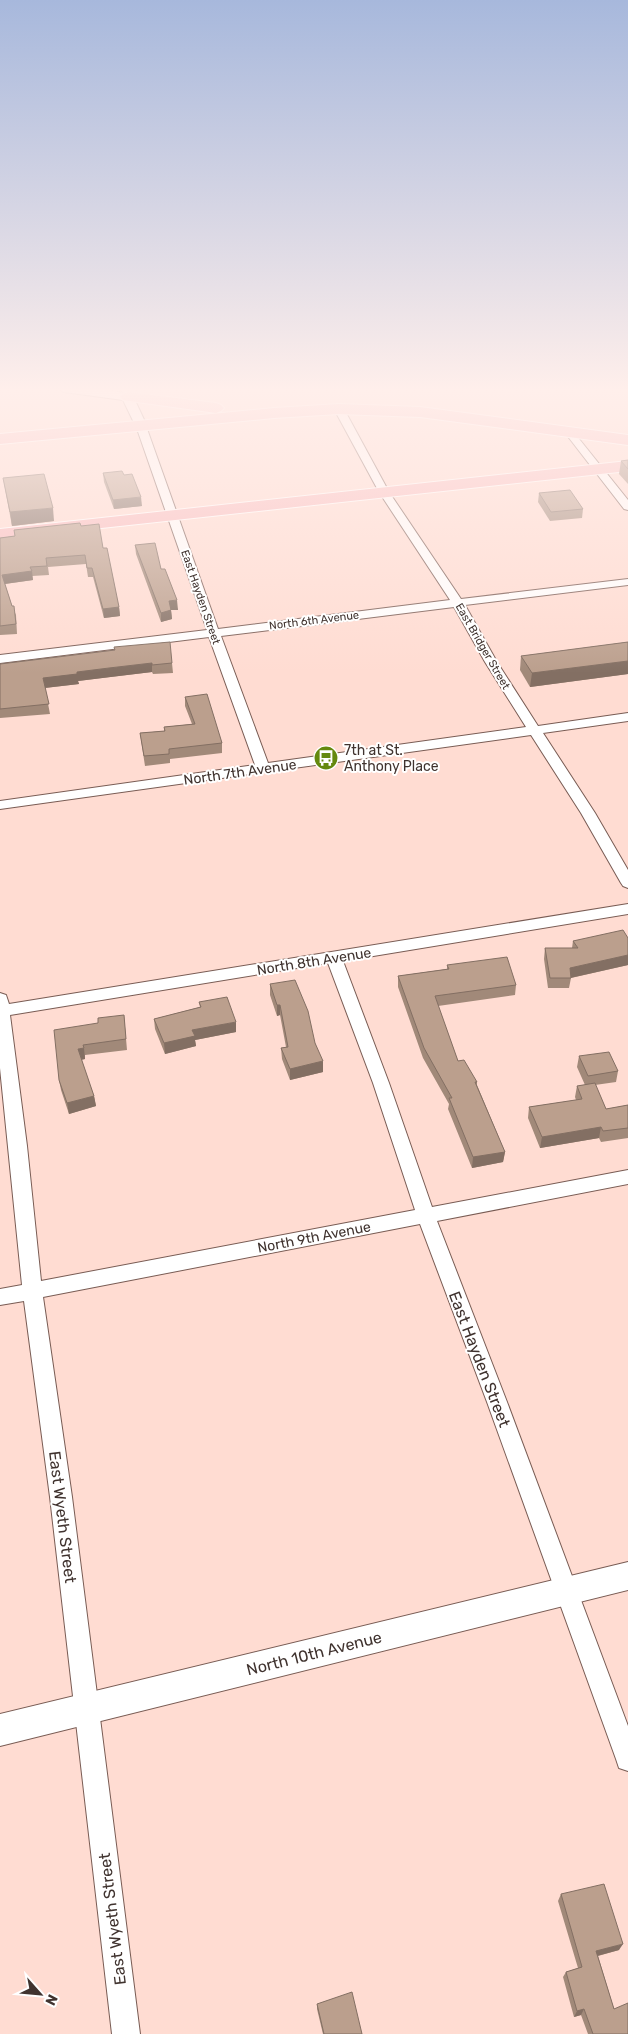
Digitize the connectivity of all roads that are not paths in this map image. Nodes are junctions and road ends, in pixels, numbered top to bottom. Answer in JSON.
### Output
{"nodes":[{"id":1,"x":162,"y":483,"type":"edge"},
{"id":2,"x":379,"y":483,"type":"edge"},
{"id":3,"x":469,"y":483,"type":"edge"},
{"id":4,"x":610,"y":483,"type":"edge"},
{"id":5,"x":384,"y":492,"type":"junction"},
{"id":6,"x":628,"y":507,"type":"edge"},
{"id":7,"x":174,"y":515,"type":"junction"},
{"id":8,"x":0,"y":534,"type":"edge"},
{"id":9,"x":628,"y":582,"type":"edge"},
{"id":10,"x":458,"y":603,"type":"junction"},
{"id":11,"x":213,"y":632,"type":"junction"},
{"id":12,"x":0,"y":659,"type":"edge"},
{"id":13,"x":628,"y":717,"type":"edge"},
{"id":14,"x":533,"y":730,"type":"junction"},
{"id":15,"x":263,"y":769,"type":"junction"},
{"id":16,"x":0,"y":805,"type":"edge"},
{"id":17,"x":628,"y":883,"type":"edge"},
{"id":18,"x":628,"y":909,"type":"edge"},
{"id":19,"x":334,"y":958,"type":"junction"},
{"id":20,"x":0,"y":1007,"type":"edge"},
{"id":21,"x":628,"y":1178,"type":"edge"},
{"id":22,"x":426,"y":1216,"type":"junction"},
{"id":23,"x":32,"y":1291,"type":"junction"},
{"id":24,"x":0,"y":1297,"type":"edge"},
{"id":25,"x":628,"y":1576,"type":"edge"},
{"id":26,"x":566,"y":1591,"type":"junction"},
{"id":27,"x":86,"y":1709,"type":"junction"},
{"id":28,"x":0,"y":1730,"type":"edge"},
{"id":29,"x":628,"y":1759,"type":"edge"},
{"id":30,"x":126,"y":2034,"type":"edge"}],
"edges":[{"from":1,"to":7,"type":"street","name":"East Hayden Street"},
{"from":2,"to":5,"type":"street","name":"East Bridger Street"},
{"from":3,"to":5,"type":"main road"},
{"from":4,"to":6,"type":"street"},
{"from":5,"to":7,"type":"main road"},
{"from":5,"to":10,"type":"street","name":"East Bridger Street"},
{"from":7,"to":8,"type":"main road"},
{"from":7,"to":11,"type":"street","name":"East Hayden Street"},
{"from":9,"to":10,"type":"street","name":"North 6th Avenue"},
{"from":10,"to":11,"type":"street","name":"North 6th Avenue"},
{"from":10,"to":14,"type":"street","name":"East Bridger Street"},
{"from":11,"to":12,"type":"street","name":"North 6th Avenue"},
{"from":11,"to":15,"type":"street","name":"East Hayden Street"},
{"from":13,"to":14,"type":"street","name":"North 7th Avenue"},
{"from":14,"to":15,"type":"street","name":"North 7th Avenue"},
{"from":14,"to":17,"type":"street","name":"East Bridger Street"},
{"from":15,"to":16,"type":"street","name":"North 7th Avenue"},
{"from":18,"to":19,"type":"street","name":"North 8th Avenue"},
{"from":19,"to":20,"type":"street","name":"North 8th Avenue"},
{"from":19,"to":22,"type":"street","name":"East Hayden Street"},
{"from":20,"to":23,"type":"street","name":"East Wyeth Street"},
{"from":21,"to":22,"type":"street","name":"North 9th Avenue"},
{"from":22,"to":23,"type":"street","name":"North 9th Avenue"},
{"from":22,"to":26,"type":"street","name":"East Hayden Street"},
{"from":23,"to":24,"type":"street","name":"North 9th Avenue"},
{"from":23,"to":27,"type":"street","name":"East Wyeth Street"},
{"from":25,"to":26,"type":"street","name":"North 10th Avenue"},
{"from":26,"to":27,"type":"street","name":"North 10th Avenue"},
{"from":26,"to":29,"type":"street","name":"East Hayden Street"},
{"from":27,"to":28,"type":"street","name":"North 10th Avenue"},
{"from":27,"to":30,"type":"street","name":"East Wyeth Street"}]}
